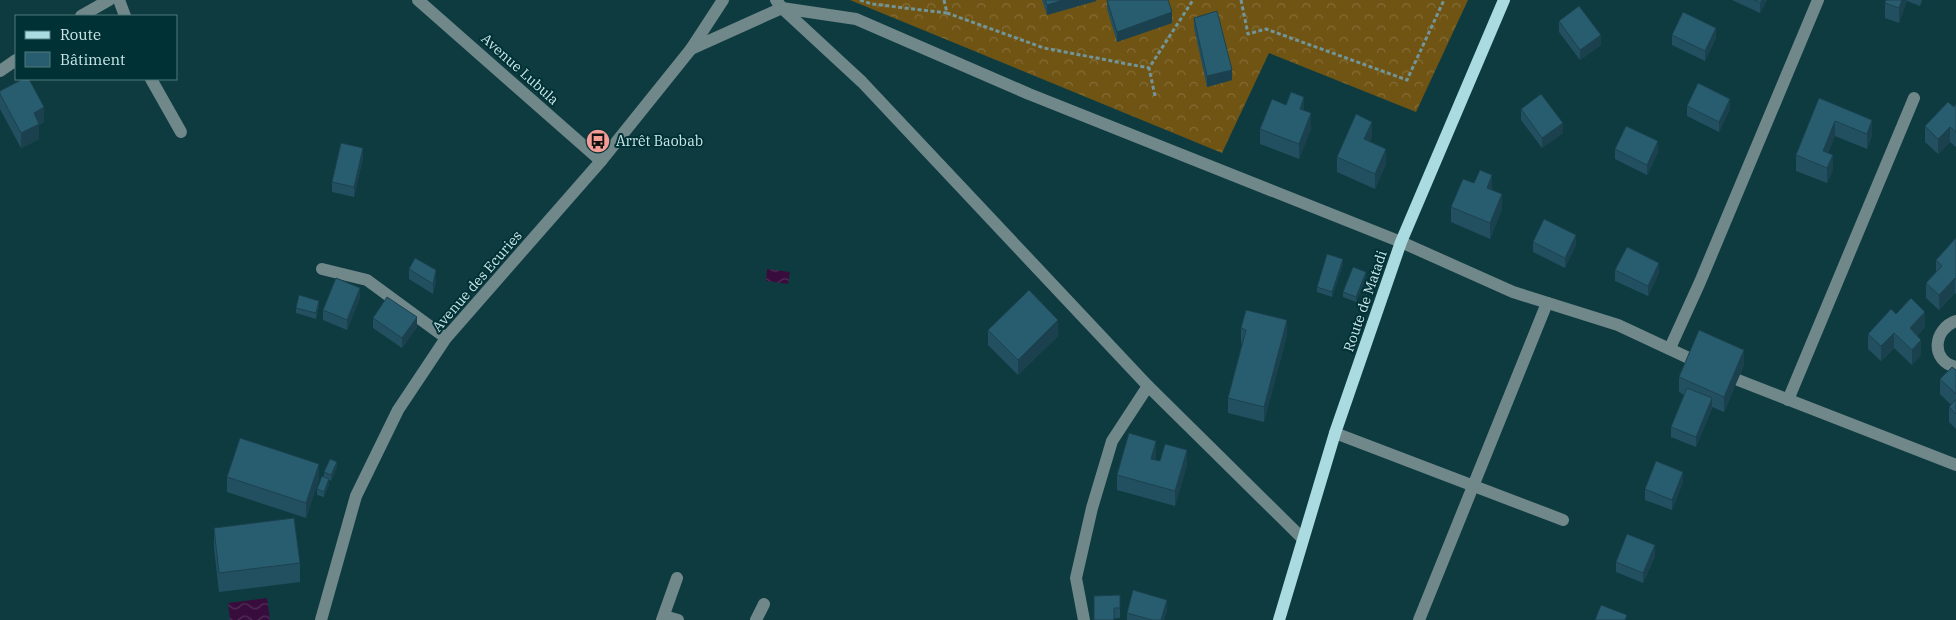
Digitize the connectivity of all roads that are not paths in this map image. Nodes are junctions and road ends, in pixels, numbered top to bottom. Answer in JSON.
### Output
{"nodes":[{"id":1,"x":109,"y":0,"type":"edge"},
{"id":2,"x":119,"y":0,"type":"edge"},
{"id":3,"x":418,"y":0,"type":"edge"},
{"id":4,"x":723,"y":0,"type":"edge"},
{"id":5,"x":1504,"y":0,"type":"edge"},
{"id":6,"x":1818,"y":0,"type":"edge"},
{"id":7,"x":779,"y":4,"type":"edge"},
{"id":8,"x":83,"y":15,"type":"edge"},
{"id":9,"x":125,"y":15,"type":"edge"},
{"id":10,"x":691,"y":49,"type":"junction"},
{"id":11,"x":15,"y":61,"type":"edge"},
{"id":12,"x":0,"y":71,"type":"edge"},
{"id":13,"x":152,"y":80,"type":"edge"},
{"id":14,"x":1914,"y":98,"type":"dead end"},
{"id":15,"x":181,"y":132,"type":"dead end"},
{"id":16,"x":601,"y":161,"type":"junction"},
{"id":17,"x":1402,"y":242,"type":"junction"},
{"id":18,"x":322,"y":269,"type":"dead end"},
{"id":19,"x":1547,"y":303,"type":"junction"},
{"id":20,"x":1956,"y":321,"type":"edge"},
{"id":21,"x":446,"y":338,"type":"junction"},
{"id":22,"x":1670,"y":348,"type":"junction"},
{"id":23,"x":1693,"y":360,"type":"edge"},
{"id":24,"x":1956,"y":367,"type":"edge"},
{"id":25,"x":1738,"y":380,"type":"edge"},
{"id":26,"x":1148,"y":386,"type":"junction"},
{"id":27,"x":1788,"y":400,"type":"junction"},
{"id":28,"x":1335,"y":433,"type":"junction"},
{"id":29,"x":1956,"y":465,"type":"edge"},
{"id":30,"x":1473,"y":485,"type":"junction"},
{"id":31,"x":1563,"y":520,"type":"dead end"},
{"id":32,"x":1302,"y":538,"type":"junction"},
{"id":33,"x":676,"y":578,"type":"dead end"},
{"id":34,"x":764,"y":604,"type":"dead end"},
{"id":35,"x":663,"y":618,"type":"edge"},
{"id":36,"x":321,"y":620,"type":"edge"},
{"id":37,"x":678,"y":620,"type":"edge"},
{"id":38,"x":756,"y":620,"type":"edge"},
{"id":39,"x":1084,"y":620,"type":"edge"},
{"id":40,"x":1279,"y":620,"type":"edge"},
{"id":41,"x":1419,"y":620,"type":"edge"}],
"edges":[{"from":1,"to":8,"type":"street"},
{"from":2,"to":9,"type":"street"},
{"from":3,"to":16,"type":"street","name":"Avenue Lubula"},
{"from":4,"to":10,"type":"street","name":"Avenue des Ecuries"},
{"from":5,"to":17,"type":"main road","name":"Route de Matadi"},
{"from":6,"to":22,"type":"street"},
{"from":7,"to":10,"type":"street"},
{"from":7,"to":17,"type":"street"},
{"from":7,"to":26,"type":"street"},
{"from":10,"to":16,"type":"street","name":"Avenue des Ecuries"},
{"from":11,"to":12,"type":"street"},
{"from":13,"to":15,"type":"street"},
{"from":14,"to":27,"type":"street"},
{"from":16,"to":21,"type":"street","name":"Avenue des Ecuries"},
{"from":17,"to":19,"type":"street"},
{"from":17,"to":28,"type":"main road","name":"Route de Matadi"},
{"from":18,"to":21,"type":"street"},
{"from":19,"to":22,"type":"street"},
{"from":19,"to":30,"type":"street"},
{"from":20,"to":24,"type":"street"},
{"from":21,"to":36,"type":"street","name":"Avenue des Ecuries"},
{"from":22,"to":23,"type":"street"},
{"from":25,"to":27,"type":"street"},
{"from":26,"to":32,"type":"street"},
{"from":26,"to":39,"type":"street"},
{"from":27,"to":29,"type":"street"},
{"from":28,"to":30,"type":"street"},
{"from":28,"to":32,"type":"main road","name":"Route de Matadi"},
{"from":30,"to":31,"type":"street"},
{"from":30,"to":41,"type":"street"},
{"from":32,"to":40,"type":"main road","name":"Route de Matadi"},
{"from":33,"to":35,"type":"street"},
{"from":34,"to":38,"type":"street"},
{"from":35,"to":37,"type":"street"}]}
